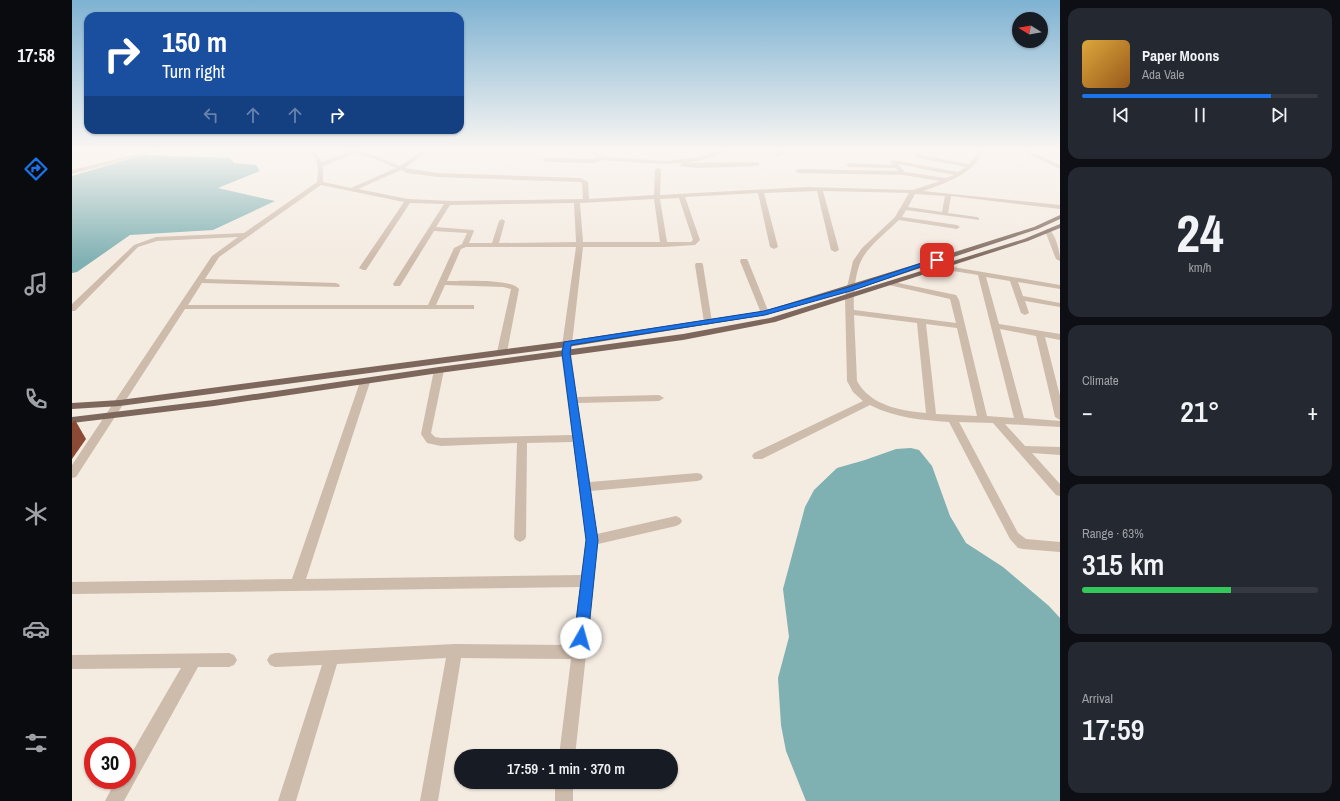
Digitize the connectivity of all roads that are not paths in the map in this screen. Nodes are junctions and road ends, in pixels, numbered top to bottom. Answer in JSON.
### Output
{"nodes":[{"id":1,"x":314,"y":187,"type":"edge"},
{"id":2,"x":339,"y":187,"type":"edge"},
{"id":3,"x":357,"y":187,"type":"edge"},
{"id":4,"x":585,"y":187,"type":"edge"},
{"id":5,"x":657,"y":187,"type":"edge"},
{"id":6,"x":925,"y":187,"type":"edge"},
{"id":7,"x":351,"y":190,"type":"junction"},
{"id":8,"x":820,"y":190,"type":"junction"},
{"id":9,"x":762,"y":192,"type":"junction"},
{"id":10,"x":913,"y":192,"type":"junction"},
{"id":11,"x":948,"y":194,"type":"junction"},
{"id":12,"x":682,"y":197,"type":"junction"},
{"id":13,"x":657,"y":198,"type":"junction"},
{"id":14,"x":408,"y":201,"type":"junction"},
{"id":15,"x":577,"y":201,"type":"junction"},
{"id":16,"x":586,"y":201,"type":"junction"},
{"id":17,"x":448,"y":203,"type":"junction"},
{"id":18,"x":1060,"y":207,"type":"edge"},
{"id":19,"x":905,"y":208,"type":"junction"},
{"id":20,"x":944,"y":214,"type":"junction"},
{"id":21,"x":1060,"y":217,"type":"edge"},
{"id":22,"x":898,"y":218,"type":"junction"},
{"id":23,"x":977,"y":219,"type":"dead end"},
{"id":24,"x":502,"y":221,"type":"dead end"},
{"id":25,"x":1060,"y":226,"type":"edge"},
{"id":26,"x":958,"y":227,"type":"dead end"},
{"id":27,"x":431,"y":229,"type":"junction"},
{"id":28,"x":1048,"y":231,"type":"junction"},
{"id":29,"x":244,"y":235,"type":"junction"},
{"id":30,"x":495,"y":244,"type":"junction"},
{"id":31,"x":580,"y":244,"type":"junction"},
{"id":32,"x":465,"y":245,"type":"junction"},
{"id":33,"x":664,"y":245,"type":"junction"},
{"id":34,"x":774,"y":247,"type":"dead end"},
{"id":35,"x":835,"y":250,"type":"dead end"},
{"id":36,"x":1060,"y":259,"type":"edge"},
{"id":37,"x":744,"y":261,"type":"dead end"},
{"id":38,"x":699,"y":265,"type":"dead end"},
{"id":39,"x":941,"y":267,"type":"junction"},
{"id":40,"x":363,"y":268,"type":"dead end"},
{"id":41,"x":981,"y":274,"type":"junction"},
{"id":42,"x":1012,"y":279,"type":"junction"},
{"id":43,"x":200,"y":282,"type":"junction"},
{"id":44,"x":442,"y":283,"type":"junction"},
{"id":45,"x":889,"y":283,"type":"junction"},
{"id":46,"x":397,"y":284,"type":"dead end"},
{"id":47,"x":336,"y":285,"type":"dead end"},
{"id":48,"x":1060,"y":287,"type":"edge"},
{"id":49,"x":850,"y":292,"type":"junction"},
{"id":50,"x":1019,"y":298,"type":"junction"},
{"id":51,"x":72,"y":300,"type":"edge"},
{"id":52,"x":81,"y":300,"type":"junction"},
{"id":53,"x":1060,"y":305,"type":"edge"},
{"id":54,"x":183,"y":307,"type":"junction"},
{"id":55,"x":431,"y":307,"type":"junction"},
{"id":56,"x":471,"y":308,"type":"dead end"},
{"id":57,"x":72,"y":309,"type":"edge"},
{"id":58,"x":850,"y":312,"type":"junction"},
{"id":59,"x":765,"y":313,"type":"junction"},
{"id":60,"x":1025,"y":313,"type":"dead end"},
{"id":61,"x":921,"y":321,"type":"junction"},
{"id":62,"x":708,"y":322,"type":"junction"},
{"id":63,"x":962,"y":326,"type":"junction"},
{"id":64,"x":995,"y":326,"type":"junction"},
{"id":65,"x":1040,"y":334,"type":"junction"},
{"id":66,"x":1060,"y":337,"type":"edge"},
{"id":67,"x":567,"y":348,"type":"junction"},
{"id":68,"x":502,"y":352,"type":"junction"},
{"id":69,"x":440,"y":370,"type":"junction"},
{"id":70,"x":365,"y":382,"type":"junction"},
{"id":71,"x":659,"y":398,"type":"dead end"},
{"id":72,"x":573,"y":400,"type":"junction"},
{"id":73,"x":871,"y":402,"type":"junction"},
{"id":74,"x":120,"y":403,"type":"junction"},
{"id":75,"x":72,"y":406,"type":"edge"},
{"id":76,"x":111,"y":416,"type":"junction"},
{"id":77,"x":1060,"y":417,"type":"edge"},
{"id":78,"x":931,"y":418,"type":"junction"},
{"id":79,"x":952,"y":418,"type":"junction"},
{"id":80,"x":983,"y":419,"type":"junction"},
{"id":81,"x":72,"y":420,"type":"edge"},
{"id":82,"x":996,"y":420,"type":"junction"},
{"id":83,"x":1020,"y":421,"type":"junction"},
{"id":84,"x":1060,"y":424,"type":"edge"},
{"id":85,"x":578,"y":438,"type":"junction"},
{"id":86,"x":522,"y":440,"type":"junction"},
{"id":87,"x":1021,"y":449,"type":"junction"},
{"id":88,"x":1060,"y":451,"type":"edge"},
{"id":89,"x":758,"y":456,"type":"dead end"},
{"id":90,"x":72,"y":474,"type":"edge"},
{"id":91,"x":697,"y":477,"type":"dead end"},
{"id":92,"x":585,"y":487,"type":"junction"},
{"id":93,"x":1060,"y":492,"type":"edge"},
{"id":94,"x":676,"y":521,"type":"dead end"},
{"id":95,"x":520,"y":537,"type":"dead end"},
{"id":96,"x":592,"y":540,"type":"junction"},
{"id":97,"x":1060,"y":546,"type":"edge"},
{"id":98,"x":588,"y":582,"type":"junction"},
{"id":99,"x":297,"y":585,"type":"junction"},
{"id":100,"x":72,"y":588,"type":"edge"},
{"id":101,"x":455,"y":651,"type":"junction"},
{"id":102,"x":579,"y":652,"type":"junction"},
{"id":103,"x":332,"y":657,"type":"junction"},
{"id":104,"x":194,"y":660,"type":"junction"},
{"id":105,"x":229,"y":660,"type":"dead end"},
{"id":106,"x":275,"y":660,"type":"dead end"},
{"id":107,"x":72,"y":662,"type":"edge"},
{"id":108,"x":568,"y":749,"type":"edge"},
{"id":109,"x":136,"y":763,"type":"edge"},
{"id":110,"x":121,"y":789,"type":"edge"},
{"id":111,"x":564,"y":789,"type":"edge"},
{"id":112,"x":114,"y":801,"type":"edge"},
{"id":113,"x":287,"y":801,"type":"edge"},
{"id":114,"x":428,"y":801,"type":"edge"},
{"id":115,"x":564,"y":801,"type":"edge"}],
"edges":[{"from":1,"to":29,"type":"street"},
{"from":2,"to":7,"type":"street"},
{"from":3,"to":7,"type":"street"},
{"from":4,"to":16,"type":"street"},
{"from":5,"to":13,"type":"street"},
{"from":6,"to":10,"type":"street"},
{"from":7,"to":14,"type":"street"},
{"from":8,"to":9,"type":"street"},
{"from":8,"to":10,"type":"street"},
{"from":8,"to":35,"type":"street"},
{"from":9,"to":12,"type":"street"},
{"from":9,"to":34,"type":"street"},
{"from":10,"to":11,"type":"street"},
{"from":10,"to":19,"type":"street"},
{"from":11,"to":18,"type":"street"},
{"from":11,"to":20,"type":"street"},
{"from":12,"to":13,"type":"street"},
{"from":12,"to":33,"type":"street"},
{"from":13,"to":16,"type":"street"},
{"from":13,"to":33,"type":"street"},
{"from":14,"to":17,"type":"street"},
{"from":14,"to":40,"type":"street"},
{"from":15,"to":16,"type":"street"},
{"from":15,"to":17,"type":"street"},
{"from":15,"to":31,"type":"street"},
{"from":17,"to":27,"type":"street"},
{"from":19,"to":20,"type":"street"},
{"from":19,"to":22,"type":"street"},
{"from":20,"to":23,"type":"street"},
{"from":21,"to":49,"type":"main road"},
{"from":22,"to":26,"type":"street"},
{"from":22,"to":49,"type":"street"},
{"from":24,"to":30,"type":"street"},
{"from":25,"to":28,"type":"main road"},
{"from":27,"to":32,"type":"street"},
{"from":27,"to":46,"type":"street"},
{"from":28,"to":36,"type":"street"},
{"from":28,"to":39,"type":"main road"},
{"from":29,"to":43,"type":"street"},
{"from":29,"to":52,"type":"street"},
{"from":30,"to":31,"type":"street"},
{"from":30,"to":32,"type":"street"},
{"from":31,"to":33,"type":"street"},
{"from":31,"to":67,"type":"street"},
{"from":32,"to":44,"type":"street"},
{"from":37,"to":59,"type":"street"},
{"from":38,"to":62,"type":"street"},
{"from":39,"to":41,"type":"street"},
{"from":39,"to":45,"type":"main road"},
{"from":41,"to":42,"type":"street"},
{"from":41,"to":64,"type":"street"},
{"from":42,"to":48,"type":"street"},
{"from":42,"to":50,"type":"street"},
{"from":43,"to":47,"type":"street"},
{"from":43,"to":54,"type":"street"},
{"from":44,"to":55,"type":"street"},
{"from":44,"to":68,"type":"street"},
{"from":45,"to":49,"type":"main road"},
{"from":45,"to":63,"type":"street"},
{"from":49,"to":58,"type":"street"},
{"from":49,"to":59,"type":"main road"},
{"from":49,"to":67,"type":"main road"},
{"from":50,"to":53,"type":"street"},
{"from":50,"to":60,"type":"street"},
{"from":51,"to":52,"type":"street"},
{"from":52,"to":57,"type":"street"},
{"from":54,"to":55,"type":"street"},
{"from":54,"to":74,"type":"street"},
{"from":55,"to":56,"type":"street"},
{"from":58,"to":61,"type":"street"},
{"from":58,"to":73,"type":"street"},
{"from":59,"to":62,"type":"main road"},
{"from":61,"to":63,"type":"street"},
{"from":61,"to":78,"type":"street"},
{"from":62,"to":67,"type":"main road"},
{"from":63,"to":80,"type":"street"},
{"from":64,"to":65,"type":"street"},
{"from":64,"to":83,"type":"street"},
{"from":65,"to":66,"type":"street"},
{"from":65,"to":77,"type":"street"},
{"from":67,"to":68,"type":"main road"},
{"from":67,"to":69,"type":"main road"},
{"from":67,"to":72,"type":"street"},
{"from":68,"to":74,"type":"main road"},
{"from":69,"to":70,"type":"main road"},
{"from":69,"to":86,"type":"street"},
{"from":70,"to":76,"type":"main road"},
{"from":70,"to":99,"type":"street"},
{"from":71,"to":72,"type":"street"},
{"from":72,"to":85,"type":"street"},
{"from":73,"to":78,"type":"street"},
{"from":73,"to":89,"type":"street"},
{"from":74,"to":75,"type":"main road"},
{"from":74,"to":76,"type":"street"},
{"from":76,"to":81,"type":"main road"},
{"from":76,"to":90,"type":"street"},
{"from":78,"to":79,"type":"street"},
{"from":79,"to":80,"type":"street"},
{"from":79,"to":97,"type":"street"},
{"from":80,"to":82,"type":"street"},
{"from":82,"to":83,"type":"street"},
{"from":82,"to":87,"type":"street"},
{"from":83,"to":84,"type":"street"},
{"from":85,"to":86,"type":"street"},
{"from":85,"to":92,"type":"street"},
{"from":86,"to":95,"type":"street"},
{"from":87,"to":88,"type":"street"},
{"from":87,"to":93,"type":"street"},
{"from":91,"to":92,"type":"street"},
{"from":92,"to":96,"type":"street"},
{"from":94,"to":96,"type":"street"},
{"from":96,"to":98,"type":"street"},
{"from":98,"to":99,"type":"street"},
{"from":98,"to":102,"type":"street"},
{"from":99,"to":100,"type":"street"},
{"from":101,"to":102,"type":"street"},
{"from":101,"to":103,"type":"street"},
{"from":101,"to":114,"type":"street"},
{"from":102,"to":108,"type":"street"},
{"from":103,"to":106,"type":"street"},
{"from":103,"to":113,"type":"street"},
{"from":104,"to":105,"type":"street"},
{"from":104,"to":107,"type":"street"},
{"from":104,"to":109,"type":"street"},
{"from":110,"to":112,"type":"street"},
{"from":111,"to":115,"type":"street"}]}
